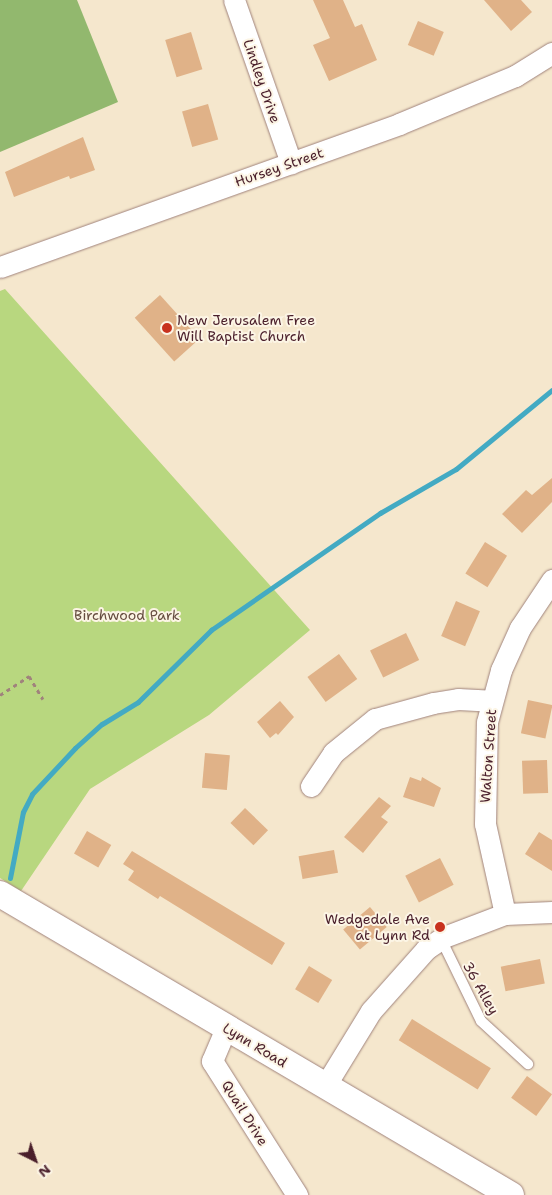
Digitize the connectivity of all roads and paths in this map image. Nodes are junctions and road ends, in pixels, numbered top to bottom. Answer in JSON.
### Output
{"nodes":[{"id":1,"x":234,"y":0,"type":"edge"},
{"id":2,"x":552,"y":54,"type":"edge"},
{"id":3,"x":291,"y":163,"type":"junction"},
{"id":4,"x":0,"y":267,"type":"edge"},
{"id":5,"x":552,"y":580,"type":"edge"},
{"id":6,"x":0,"y":695,"type":"edge"},
{"id":7,"x":43,"y":699,"type":"dead end"},
{"id":8,"x":491,"y":701,"type":"junction"},
{"id":9,"x":311,"y":786,"type":"dead end"},
{"id":10,"x":0,"y":894,"type":"edge"},
{"id":11,"x":552,"y":912,"type":"edge"},
{"id":12,"x":505,"y":914,"type":"junction"},
{"id":13,"x":441,"y":939,"type":"junction"},
{"id":14,"x":226,"y":1028,"type":"junction"},
{"id":15,"x":528,"y":1064,"type":"dead end"},
{"id":16,"x":326,"y":1086,"type":"junction"},
{"id":17,"x":297,"y":1195,"type":"edge"},
{"id":18,"x":511,"y":1195,"type":"edge"}],
"edges":[{"from":1,"to":3,"type":"street","name":"Lindley Drive"},
{"from":2,"to":3,"type":"street","name":"Hursey Street"},
{"from":3,"to":4,"type":"street","name":"Hursey Street"},
{"from":5,"to":8,"type":"street","name":"Walton Street"},
{"from":6,"to":7,"type":"path"},
{"from":8,"to":9,"type":"street"},
{"from":8,"to":12,"type":"street","name":"Walton Street"},
{"from":10,"to":14,"type":"street","name":"Lynn Road"},
{"from":11,"to":12,"type":"street"},
{"from":12,"to":13,"type":"street"},
{"from":13,"to":15,"type":"lane","name":"36 Alley"},
{"from":13,"to":16,"type":"street"},
{"from":14,"to":16,"type":"street","name":"Lynn Road"},
{"from":14,"to":17,"type":"street","name":"Quail Drive"},
{"from":16,"to":18,"type":"street","name":"Lynn Road"}]}
